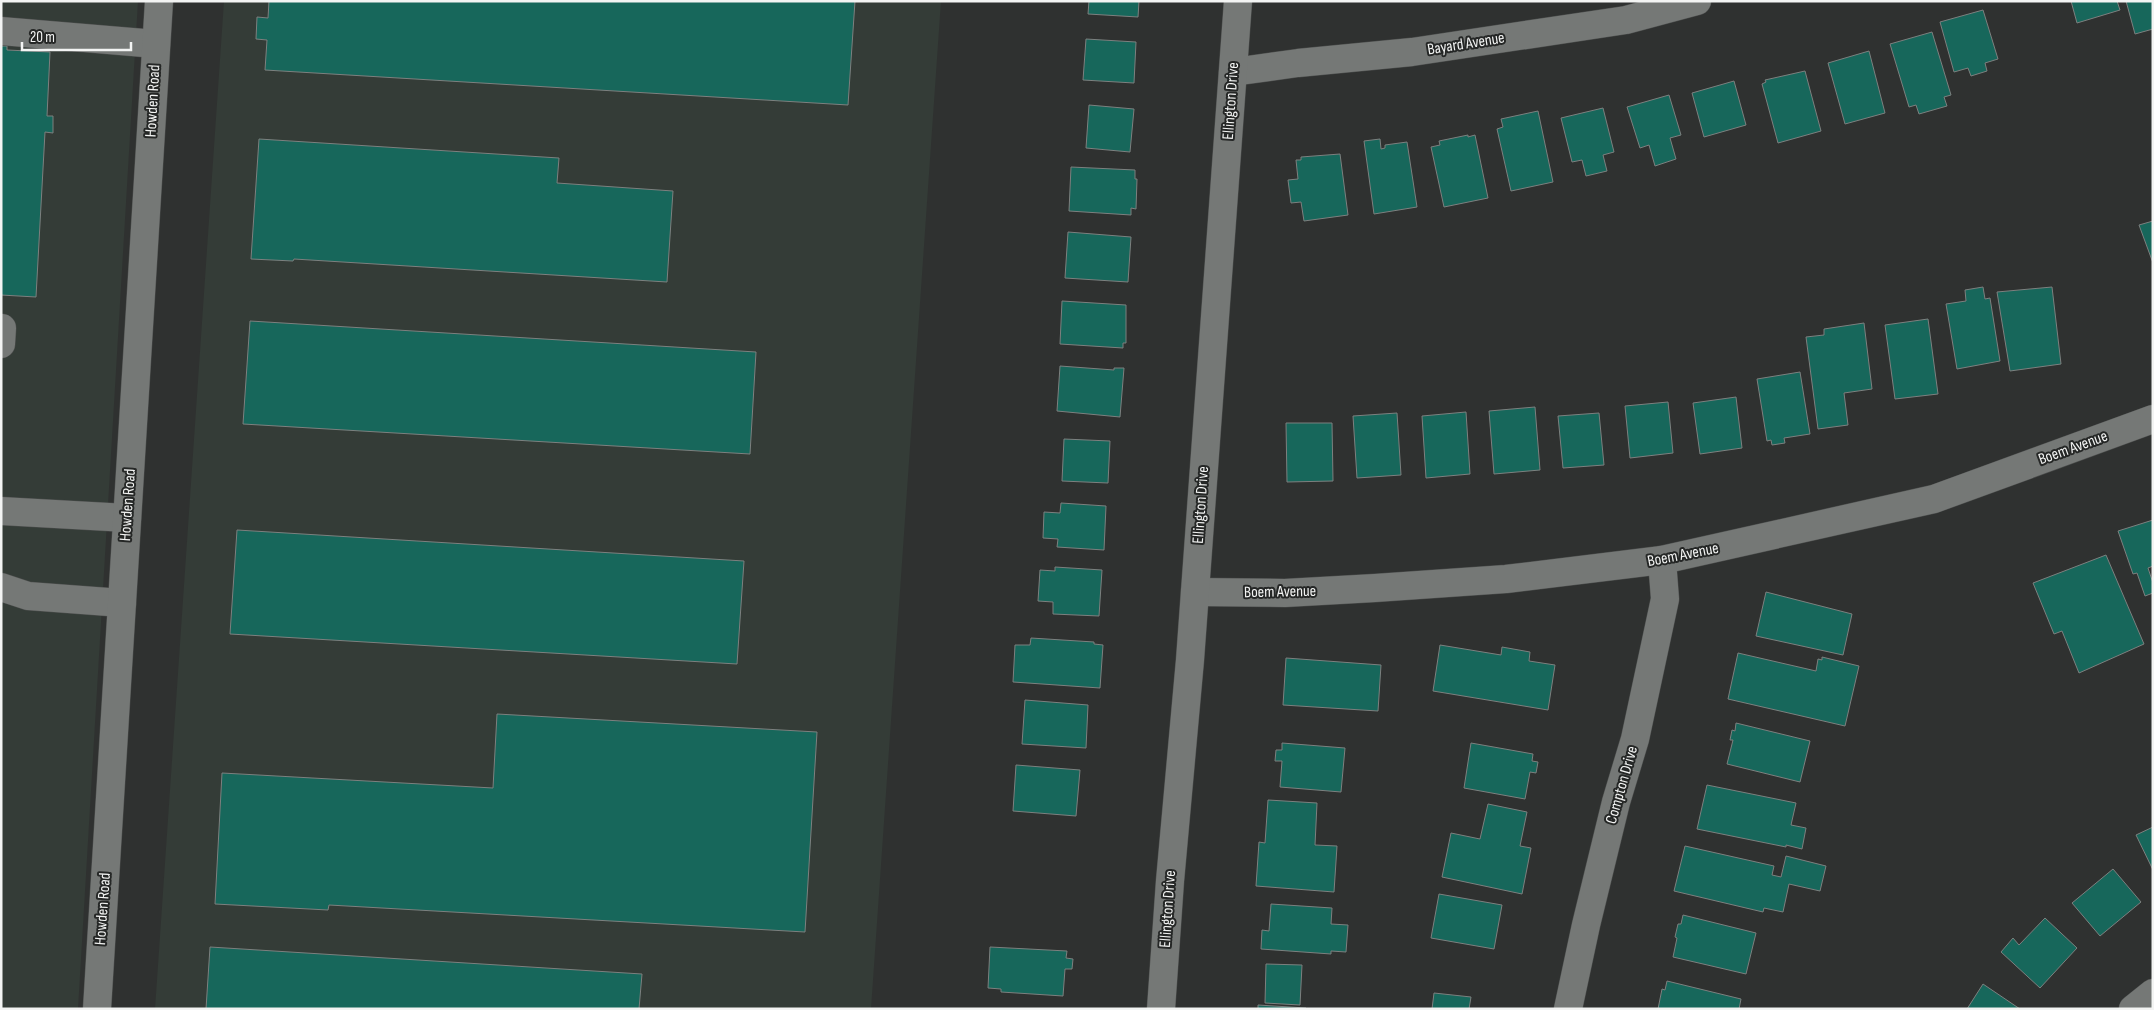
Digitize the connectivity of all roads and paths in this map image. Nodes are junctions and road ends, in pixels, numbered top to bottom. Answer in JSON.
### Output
{"nodes":[{"id":1,"x":159,"y":1,"type":"edge"},
{"id":2,"x":1238,"y":1,"type":"edge"},
{"id":3,"x":1697,"y":1,"type":"edge"},
{"id":4,"x":1,"y":31,"type":"edge"},
{"id":5,"x":156,"y":44,"type":"junction"},
{"id":6,"x":1233,"y":72,"type":"junction"},
{"id":7,"x":2,"y":328,"type":"edge"},
{"id":8,"x":1,"y":344,"type":"edge"},
{"id":9,"x":2153,"y":419,"type":"edge"},
{"id":10,"x":1,"y":512,"type":"edge"},
{"id":11,"x":127,"y":518,"type":"junction"},
{"id":12,"x":1662,"y":560,"type":"junction"},
{"id":13,"x":1,"y":587,"type":"edge"},
{"id":14,"x":1195,"y":592,"type":"junction"},
{"id":15,"x":122,"y":603,"type":"junction"},
{"id":16,"x":2153,"y":993,"type":"edge"},
{"id":17,"x":97,"y":1009,"type":"edge"},
{"id":18,"x":1161,"y":1009,"type":"edge"},
{"id":19,"x":1568,"y":1009,"type":"edge"},
{"id":20,"x":2133,"y":1009,"type":"edge"}],
"edges":[{"from":1,"to":5,"type":"street","name":"Howden Road"},
{"from":2,"to":6,"type":"street","name":"Ellington Drive"},
{"from":3,"to":6,"type":"street","name":"Bayard Avenue"},
{"from":4,"to":5,"type":"street"},
{"from":5,"to":11,"type":"street","name":"Howden Road"},
{"from":6,"to":14,"type":"street","name":"Ellington Drive"},
{"from":7,"to":8,"type":"street"},
{"from":9,"to":12,"type":"street","name":"Boem Avenue"},
{"from":10,"to":11,"type":"street"},
{"from":11,"to":15,"type":"street","name":"Howden Road"},
{"from":12,"to":14,"type":"street","name":"Boem Avenue"},
{"from":12,"to":19,"type":"street","name":"Compton Drive"},
{"from":13,"to":15,"type":"street"},
{"from":14,"to":18,"type":"street","name":"Ellington Drive"},
{"from":15,"to":17,"type":"street","name":"Howden Road"},
{"from":16,"to":20,"type":"street"}]}
